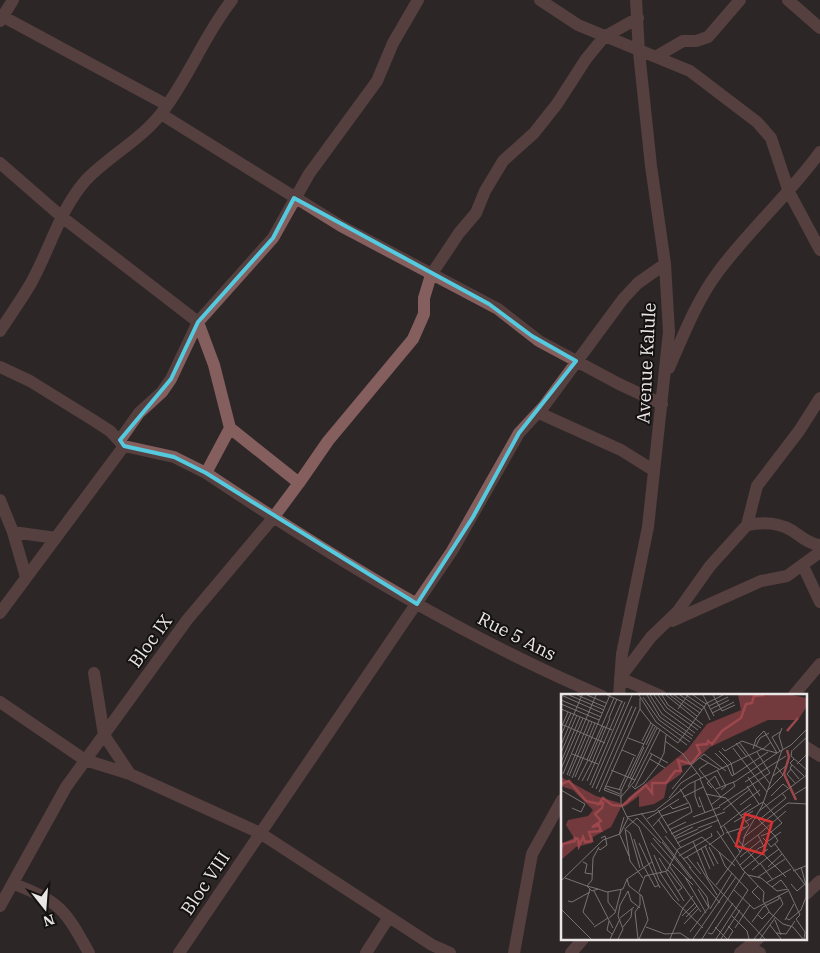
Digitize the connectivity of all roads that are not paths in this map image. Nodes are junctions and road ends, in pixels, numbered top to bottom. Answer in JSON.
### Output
{"nodes":[{"id":1,"x":13,"y":0,"type":"edge"},
{"id":2,"x":232,"y":0,"type":"edge"},
{"id":3,"x":418,"y":0,"type":"edge"},
{"id":4,"x":540,"y":0,"type":"edge"},
{"id":5,"x":636,"y":0,"type":"edge"},
{"id":6,"x":740,"y":0,"type":"edge"},
{"id":7,"x":788,"y":0,"type":"edge"},
{"id":8,"x":1,"y":17,"type":"edge"},
{"id":9,"x":638,"y":18,"type":"junction"},
{"id":10,"x":820,"y":28,"type":"edge"},
{"id":11,"x":604,"y":37,"type":"junction"},
{"id":12,"x":639,"y":52,"type":"junction"},
{"id":13,"x":657,"y":56,"type":"junction"},
{"id":14,"x":164,"y":109,"type":"junction"},
{"id":15,"x":820,"y":152,"type":"edge"},
{"id":16,"x":0,"y":163,"type":"edge"},
{"id":17,"x":788,"y":192,"type":"junction"},
{"id":18,"x":294,"y":198,"type":"junction"},
{"id":19,"x":62,"y":217,"type":"junction"},
{"id":20,"x":820,"y":250,"type":"edge"},
{"id":21,"x":665,"y":264,"type":"junction"},
{"id":22,"x":431,"y":275,"type":"junction"},
{"id":23,"x":198,"y":322,"type":"junction"},
{"id":24,"x":0,"y":331,"type":"edge"},
{"id":25,"x":576,"y":361,"type":"junction"},
{"id":26,"x":0,"y":368,"type":"edge"},
{"id":27,"x":666,"y":377,"type":"junction"},
{"id":28,"x":820,"y":398,"type":"edge"},
{"id":29,"x":662,"y":404,"type":"junction"},
{"id":30,"x":538,"y":413,"type":"junction"},
{"id":31,"x":230,"y":428,"type":"junction"},
{"id":32,"x":122,"y":443,"type":"junction"},
{"id":33,"x":653,"y":470,"type":"junction"},
{"id":34,"x":206,"y":473,"type":"junction"},
{"id":35,"x":298,"y":483,"type":"junction"},
{"id":36,"x":0,"y":500,"type":"edge"},
{"id":37,"x":273,"y":518,"type":"junction"},
{"id":38,"x":747,"y":525,"type":"junction"},
{"id":39,"x":13,"y":532,"type":"junction"},
{"id":40,"x":56,"y":538,"type":"junction"},
{"id":41,"x":820,"y":545,"type":"edge"},
{"id":42,"x":820,"y":552,"type":"edge"},
{"id":43,"x":803,"y":566,"type":"junction"},
{"id":44,"x":26,"y":577,"type":"junction"},
{"id":45,"x":820,"y":602,"type":"edge"},
{"id":46,"x":417,"y":604,"type":"junction"},
{"id":47,"x":0,"y":613,"type":"edge"},
{"id":48,"x":668,"y":622,"type":"junction"},
{"id":49,"x":820,"y":664,"type":"edge"},
{"id":50,"x":94,"y":673,"type":"dead end"},
{"id":51,"x":620,"y":678,"type":"junction"},
{"id":52,"x":597,"y":694,"type":"edge"},
{"id":53,"x":618,"y":694,"type":"edge"},
{"id":54,"x":656,"y":694,"type":"edge"},
{"id":55,"x":795,"y":694,"type":"edge"},
{"id":56,"x":0,"y":702,"type":"edge"},
{"id":57,"x":104,"y":735,"type":"junction"},
{"id":58,"x":808,"y":748,"type":"edge"},
{"id":59,"x":820,"y":756,"type":"edge"},
{"id":60,"x":85,"y":760,"type":"junction"},
{"id":61,"x":130,"y":774,"type":"junction"},
{"id":62,"x":561,"y":802,"type":"edge"},
{"id":63,"x":260,"y":833,"type":"junction"},
{"id":64,"x":820,"y":881,"type":"edge"},
{"id":65,"x":14,"y":884,"type":"junction"},
{"id":66,"x":808,"y":892,"type":"edge"},
{"id":67,"x":0,"y":906,"type":"edge"},
{"id":68,"x":389,"y":917,"type":"junction"},
{"id":69,"x":582,"y":940,"type":"edge"},
{"id":70,"x":89,"y":953,"type":"edge"},
{"id":71,"x":180,"y":953,"type":"edge"},
{"id":72,"x":366,"y":953,"type":"edge"},
{"id":73,"x":450,"y":953,"type":"edge"},
{"id":74,"x":514,"y":953,"type":"edge"},
{"id":75,"x":571,"y":953,"type":"edge"}],
"edges":[{"from":1,"to":8,"type":"street"},
{"from":2,"to":14,"type":"street"},
{"from":3,"to":18,"type":"street"},
{"from":4,"to":11,"type":"street"},
{"from":5,"to":9,"type":"street","name":"Avenue Kalule"},
{"from":6,"to":13,"type":"street"},
{"from":7,"to":10,"type":"street"},
{"from":8,"to":14,"type":"street"},
{"from":9,"to":11,"type":"street"},
{"from":9,"to":12,"type":"street","name":"Avenue Kalule"},
{"from":11,"to":12,"type":"street"},
{"from":11,"to":22,"type":"street","name":"Bloc IX"},
{"from":12,"to":13,"type":"street"},
{"from":12,"to":21,"type":"street","name":"Avenue Kalule"},
{"from":13,"to":17,"type":"street"},
{"from":14,"to":18,"type":"street"},
{"from":14,"to":19,"type":"street"},
{"from":15,"to":17,"type":"street"},
{"from":16,"to":19,"type":"street"},
{"from":17,"to":20,"type":"street"},
{"from":17,"to":27,"type":"street"},
{"from":18,"to":22,"type":"street"},
{"from":18,"to":23,"type":"street"},
{"from":19,"to":23,"type":"street"},
{"from":19,"to":24,"type":"street"},
{"from":21,"to":25,"type":"street","name":"Bloc VIII"},
{"from":21,"to":27,"type":"street","name":"Avenue Kalule"},
{"from":22,"to":25,"type":"street"},
{"from":22,"to":35,"type":"street","name":"Bloc IX"},
{"from":23,"to":31,"type":"street"},
{"from":23,"to":32,"type":"street"},
{"from":25,"to":29,"type":"street"},
{"from":25,"to":30,"type":"street","name":"Bloc VIII"},
{"from":26,"to":32,"type":"street"},
{"from":27,"to":29,"type":"street","name":"Avenue Kalule"},
{"from":28,"to":38,"type":"street"},
{"from":29,"to":33,"type":"street","name":"Avenue Kalule"},
{"from":30,"to":33,"type":"street"},
{"from":30,"to":46,"type":"street","name":"Bloc VIII"},
{"from":31,"to":34,"type":"street"},
{"from":31,"to":35,"type":"street"},
{"from":32,"to":34,"type":"street","name":"Rue 5 Ans"},
{"from":32,"to":40,"type":"street"},
{"from":33,"to":51,"type":"street","name":"Avenue Kalule"},
{"from":34,"to":37,"type":"street","name":"Rue 5 Ans"},
{"from":35,"to":37,"type":"street","name":"Bloc IX"},
{"from":36,"to":39,"type":"street"},
{"from":37,"to":46,"type":"street","name":"Rue 5 Ans"},
{"from":37,"to":57,"type":"street","name":"Bloc IX"},
{"from":38,"to":41,"type":"street"},
{"from":38,"to":48,"type":"street"},
{"from":39,"to":40,"type":"street"},
{"from":39,"to":44,"type":"street"},
{"from":40,"to":44,"type":"street"},
{"from":42,"to":43,"type":"street"},
{"from":43,"to":45,"type":"street"},
{"from":43,"to":48,"type":"street"},
{"from":44,"to":47,"type":"street"},
{"from":46,"to":52,"type":"street","name":"Rue 5 Ans"},
{"from":46,"to":63,"type":"street","name":"Bloc VIII"},
{"from":48,"to":51,"type":"street"},
{"from":49,"to":55,"type":"street"},
{"from":50,"to":57,"type":"street"},
{"from":51,"to":53,"type":"street","name":"Avenue Kalule"},
{"from":51,"to":54,"type":"street"},
{"from":56,"to":60,"type":"street"},
{"from":57,"to":60,"type":"street","name":"Bloc IX"},
{"from":57,"to":61,"type":"street"},
{"from":58,"to":59,"type":"street"},
{"from":60,"to":61,"type":"street"},
{"from":60,"to":65,"type":"street","name":"Bloc IX"},
{"from":61,"to":63,"type":"street"},
{"from":62,"to":74,"type":"street"},
{"from":63,"to":68,"type":"street"},
{"from":63,"to":71,"type":"street","name":"Bloc VIII"},
{"from":64,"to":66,"type":"street"},
{"from":65,"to":67,"type":"street","name":"Bloc IX"},
{"from":65,"to":70,"type":"street"},
{"from":68,"to":72,"type":"street"},
{"from":68,"to":73,"type":"street"},
{"from":69,"to":75,"type":"street"}]}
